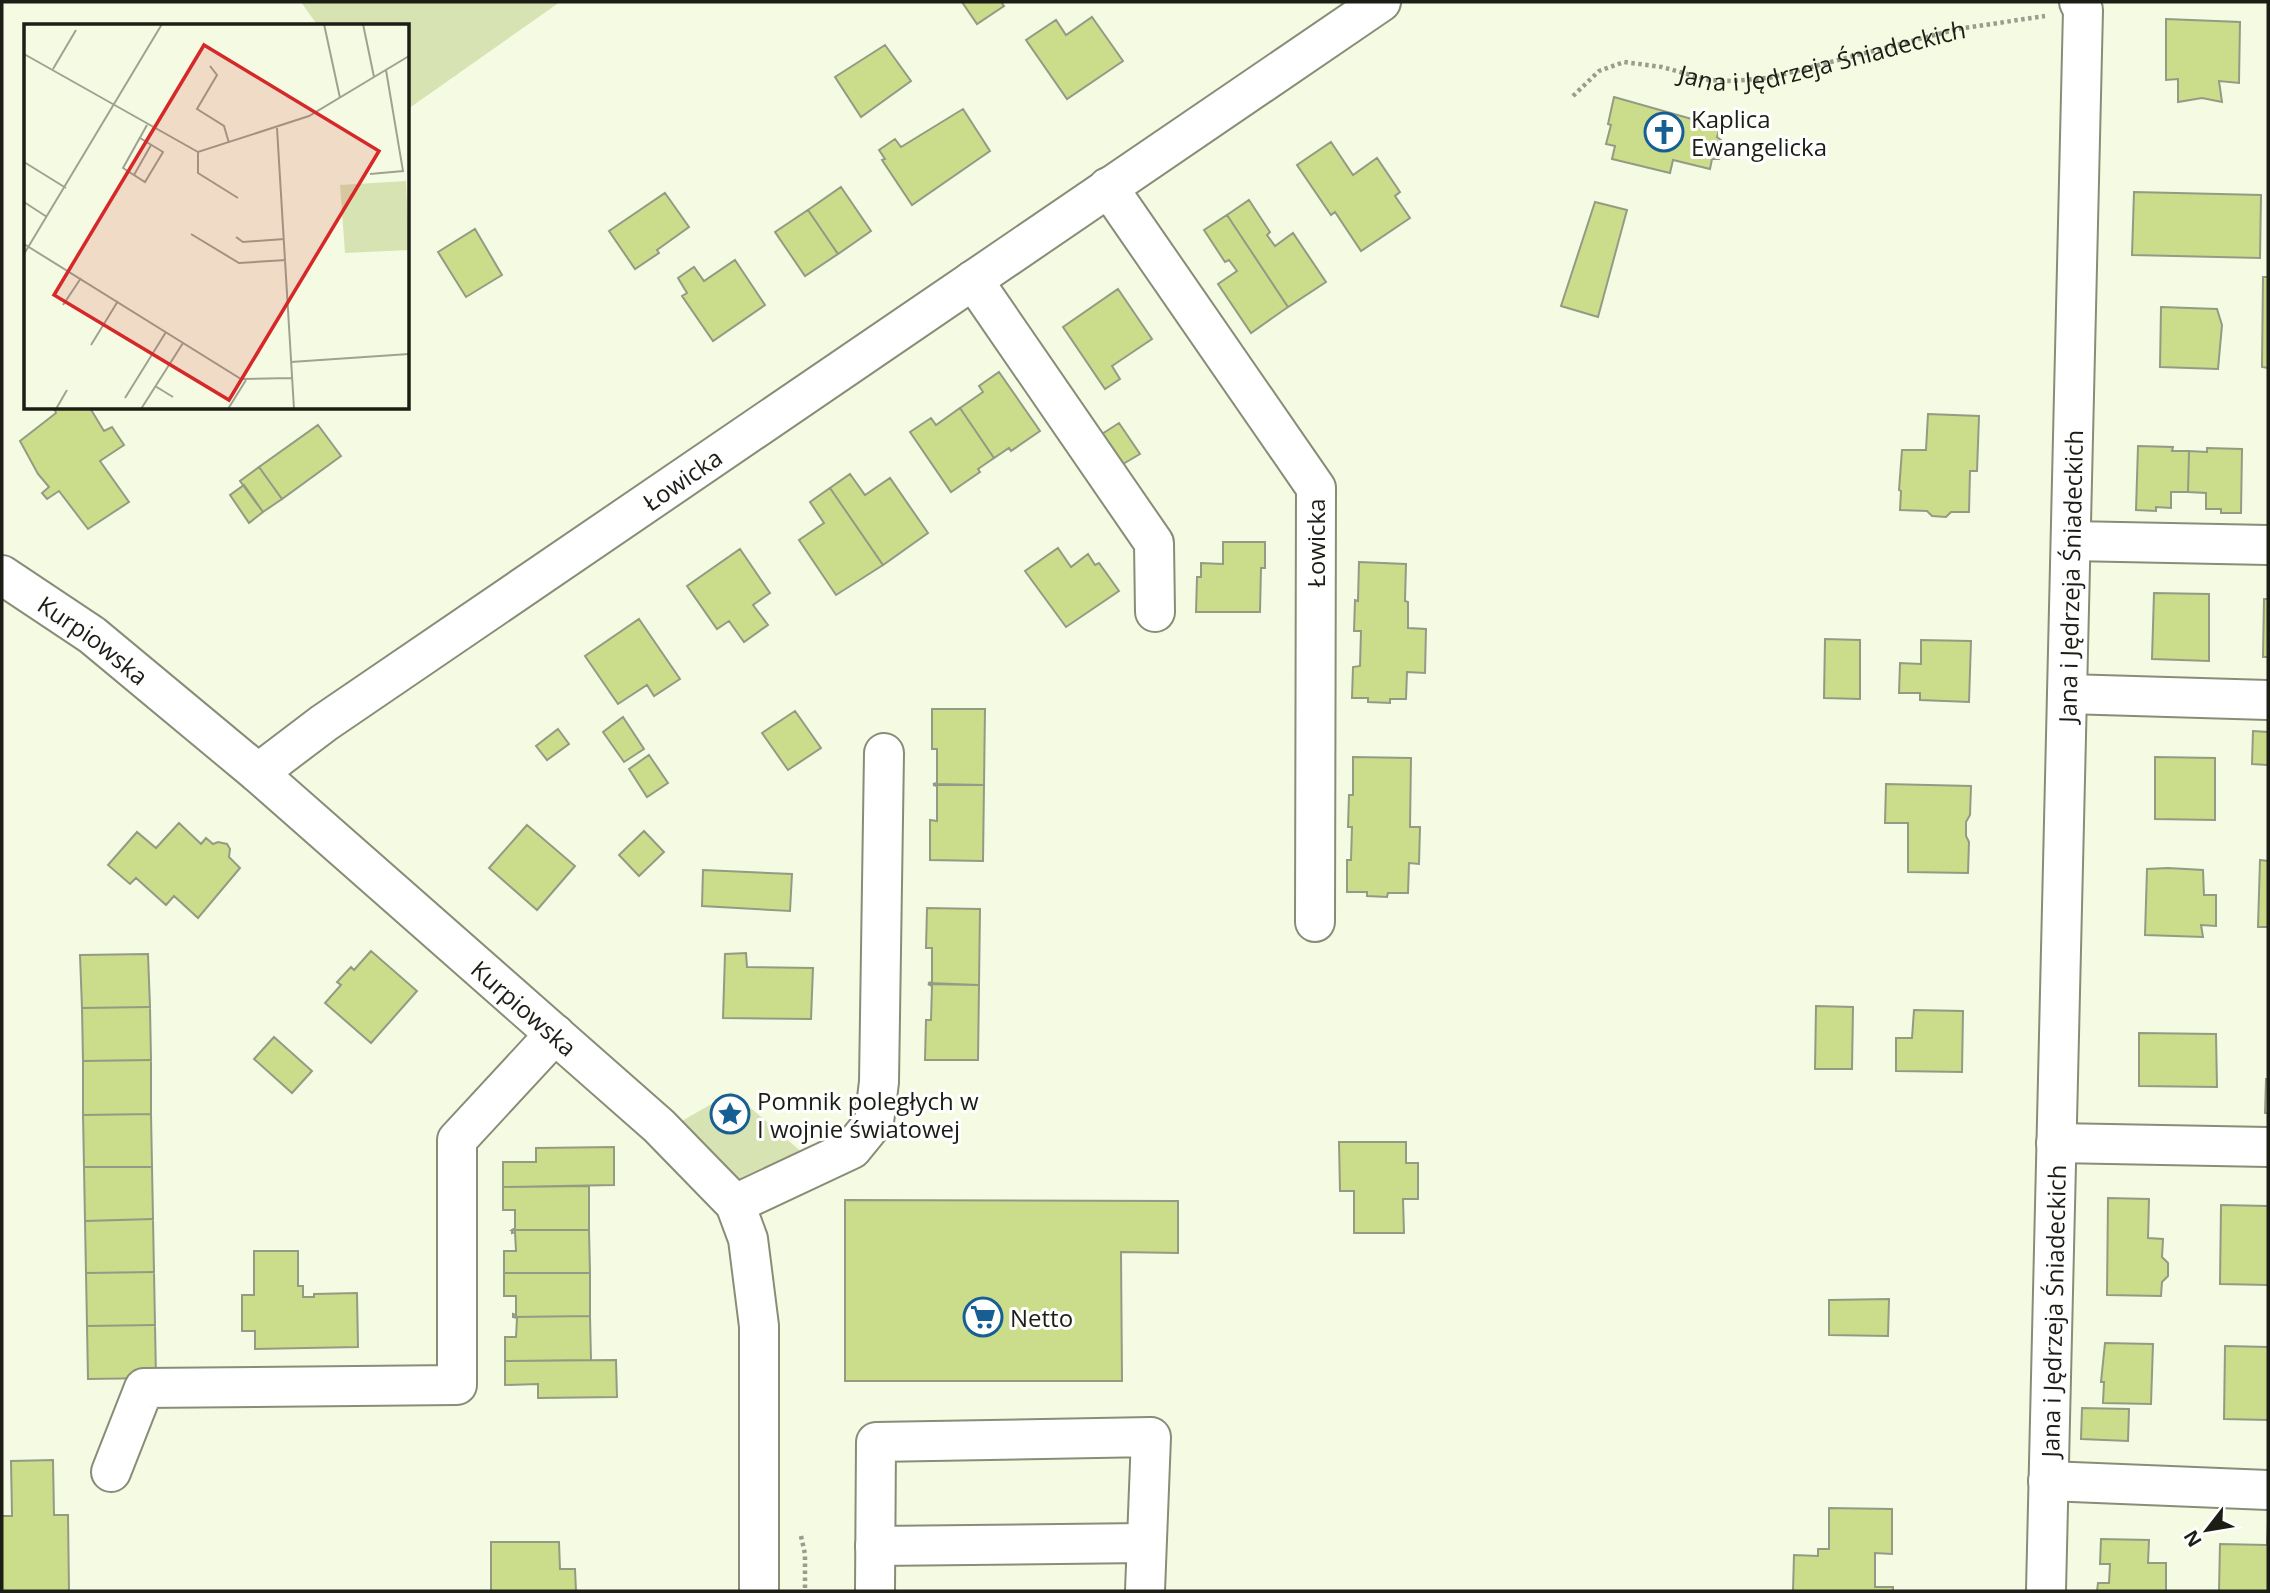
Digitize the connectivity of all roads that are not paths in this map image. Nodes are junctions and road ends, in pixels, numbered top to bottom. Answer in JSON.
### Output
{"nodes":[{"id":1,"x":1381,"y":2,"type":"edge"},
{"id":2,"x":2081,"y":6,"type":"edge"},
{"id":3,"x":1108,"y":187,"type":"junction"},
{"id":4,"x":973,"y":280,"type":"junction"},
{"id":5,"x":2071,"y":541,"type":"junction"},
{"id":6,"x":2268,"y":545,"type":"edge"},
{"id":7,"x":2,"y":575,"type":"edge"},
{"id":8,"x":1155,"y":612,"type":"dead end"},
{"id":9,"x":2067,"y":694,"type":"junction"},
{"id":10,"x":2268,"y":700,"type":"edge"},
{"id":11,"x":884,"y":753,"type":"dead end"},
{"id":12,"x":258,"y":773,"type":"junction"},
{"id":13,"x":1315,"y":922,"type":"dead end"},
{"id":14,"x":555,"y":1034,"type":"junction"},
{"id":15,"x":2056,"y":1143,"type":"junction"},
{"id":16,"x":2268,"y":1147,"type":"edge"},
{"id":17,"x":735,"y":1204,"type":"junction"},
{"id":18,"x":111,"y":1472,"type":"dead end"},
{"id":19,"x":2048,"y":1481,"type":"junction"},
{"id":20,"x":2268,"y":1490,"type":"edge"},
{"id":21,"x":1146,"y":1543,"type":"junction"},
{"id":22,"x":875,"y":1546,"type":"junction"},
{"id":23,"x":759,"y":1591,"type":"edge"},
{"id":24,"x":875,"y":1591,"type":"edge"},
{"id":25,"x":1145,"y":1591,"type":"edge"},
{"id":26,"x":2046,"y":1591,"type":"edge"}],
"edges":[{"from":1,"to":3,"type":"street","name":"Łowicka"},
{"from":2,"to":5,"type":"street","name":"Jana i Jędrzeja Śniadeckich"},
{"from":3,"to":4,"type":"street","name":"Łowicka"},
{"from":3,"to":13,"type":"street","name":"Łowicka"},
{"from":4,"to":8,"type":"street"},
{"from":4,"to":12,"type":"street","name":"Łowicka"},
{"from":5,"to":6,"type":"street"},
{"from":5,"to":9,"type":"street","name":"Jana i Jędrzeja Śniadeckich"},
{"from":7,"to":12,"type":"street","name":"Kurpiowska"},
{"from":9,"to":10,"type":"street"},
{"from":9,"to":15,"type":"street","name":"Jana i Jędrzeja Śniadeckich"},
{"from":11,"to":17,"type":"street"},
{"from":12,"to":14,"type":"street","name":"Kurpiowska"},
{"from":14,"to":17,"type":"street","name":"Kurpiowska"},
{"from":14,"to":18,"type":"street"},
{"from":15,"to":16,"type":"street","name":"Jana i Jędrzeja Śniadeckich"},
{"from":15,"to":19,"type":"street","name":"Jana i Jędrzeja Śniadeckich"},
{"from":17,"to":23,"type":"street","name":"Kurpiowska"},
{"from":19,"to":20,"type":"street","name":"Jana i Jędrzeja Śniadeckich"},
{"from":19,"to":26,"type":"street","name":"Jana i Jędrzeja Śniadeckich"},
{"from":21,"to":22,"type":"street"},
{"from":21,"to":22,"type":"street"},
{"from":21,"to":25,"type":"street"},
{"from":22,"to":24,"type":"street"}]}
